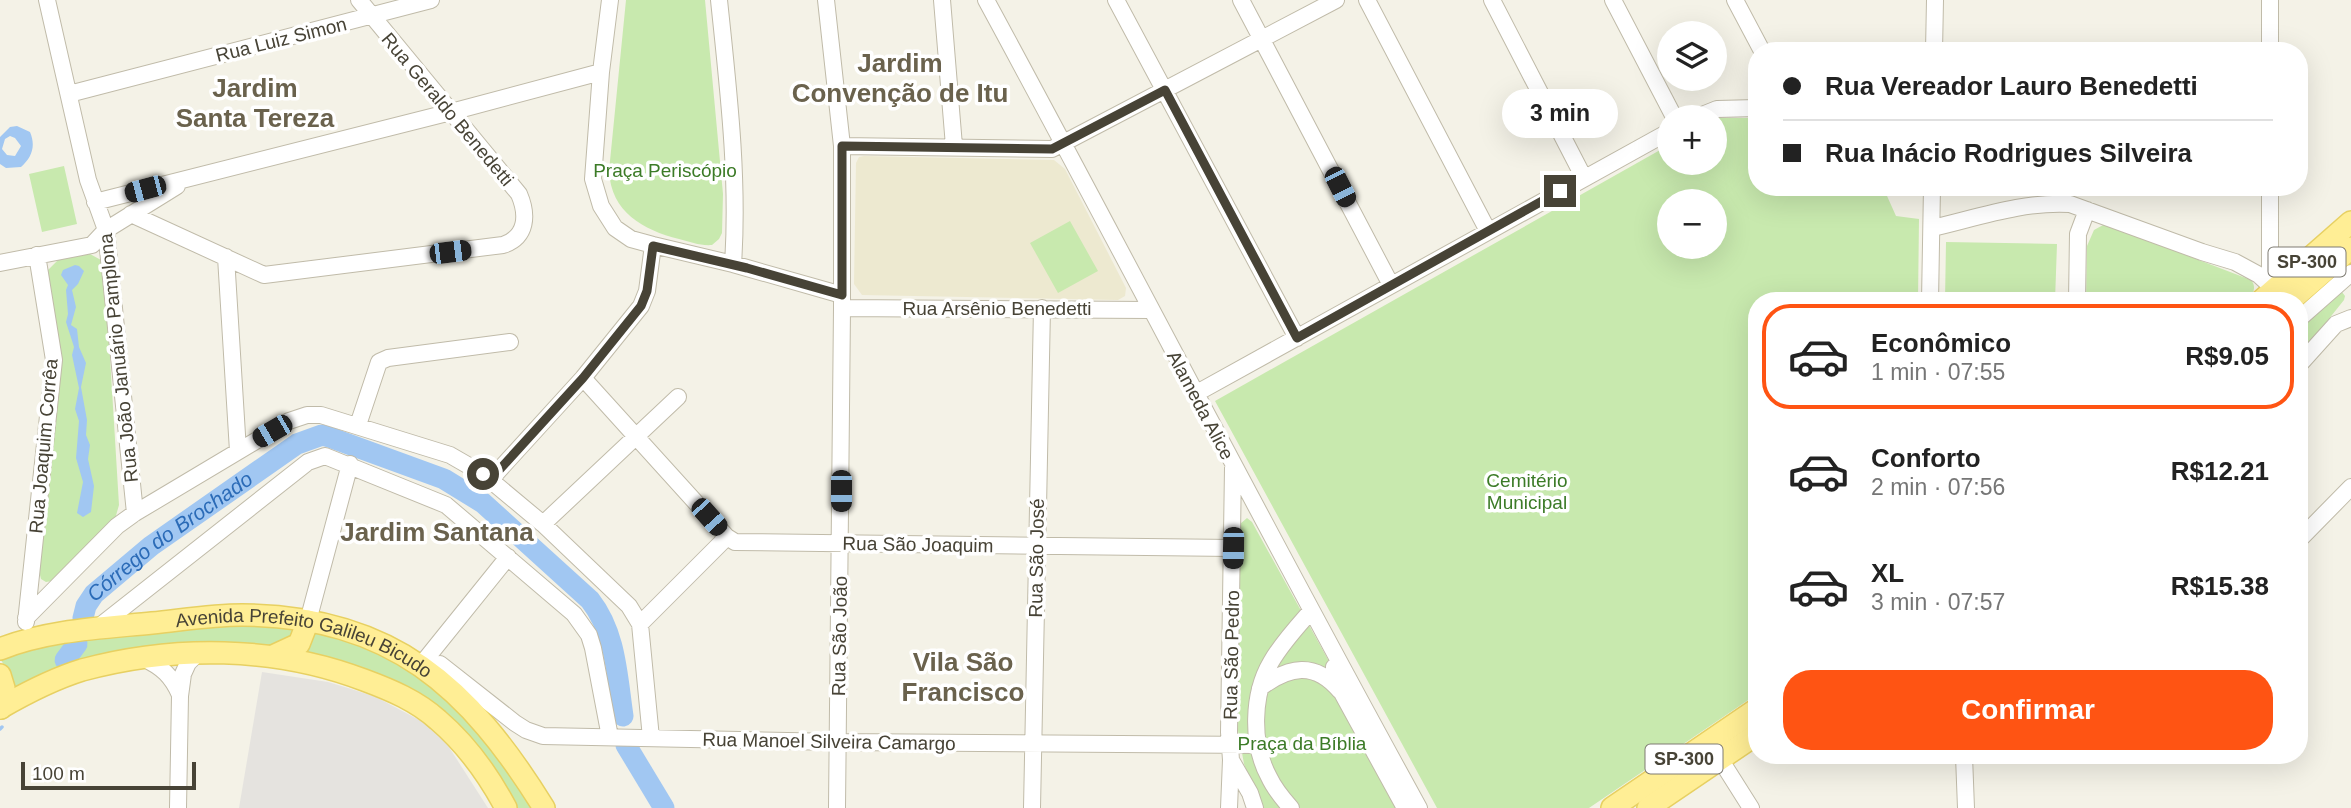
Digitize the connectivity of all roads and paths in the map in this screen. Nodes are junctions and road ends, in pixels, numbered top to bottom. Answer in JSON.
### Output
{"nodes":[{"id":1,"x":47,"y":0,"type":"edge"},
{"id":2,"x":359,"y":0,"type":"edge"},
{"id":3,"x":431,"y":0,"type":"edge"},
{"id":4,"x":610,"y":0,"type":"edge"},
{"id":5,"x":719,"y":0,"type":"edge"},
{"id":6,"x":826,"y":0,"type":"edge"},
{"id":7,"x":986,"y":0,"type":"edge"},
{"id":8,"x":1116,"y":0,"type":"edge"},
{"id":9,"x":1241,"y":0,"type":"edge"},
{"id":10,"x":1336,"y":0,"type":"edge"},
{"id":11,"x":1367,"y":0,"type":"edge"},
{"id":12,"x":1492,"y":0,"type":"edge"},
{"id":13,"x":1613,"y":0,"type":"edge"},
{"id":14,"x":1735,"y":0,"type":"edge"},
{"id":15,"x":1935,"y":0,"type":"edge"},
{"id":16,"x":2270,"y":0,"type":"edge"},
{"id":17,"x":946,"y":4,"type":"edge"},
{"id":18,"x":371,"y":16,"type":"junction"},
{"id":19,"x":1263,"y":40,"type":"junction"},
{"id":20,"x":1757,"y":42,"type":"edge"},
{"id":21,"x":1934,"y":42,"type":"edge"},
{"id":22,"x":2270,"y":42,"type":"edge"},
{"id":23,"x":601,"y":72,"type":"junction"},
{"id":24,"x":1165,"y":90,"type":"junction"},
{"id":25,"x":69,"y":94,"type":"junction"},
{"id":26,"x":1668,"y":105,"type":"edge"},
{"id":27,"x":1748,"y":108,"type":"edge"},
{"id":28,"x":1727,"y":109,"type":"edge"},
{"id":29,"x":451,"y":112,"type":"junction"},
{"id":30,"x":1657,"y":138,"type":"edge"},
{"id":31,"x":1065,"y":143,"type":"junction"},
{"id":32,"x":842,"y":146,"type":"junction"},
{"id":33,"x":954,"y":146,"type":"junction"},
{"id":34,"x":1584,"y":178,"type":"junction"},
{"id":35,"x":152,"y":193,"type":"junction"},
{"id":36,"x":1932,"y":196,"type":"edge"},
{"id":37,"x":2270,"y":196,"type":"edge"},
{"id":38,"x":95,"y":202,"type":"junction"},
{"id":39,"x":2087,"y":209,"type":"junction"},
{"id":40,"x":131,"y":214,"type":"junction"},
{"id":41,"x":2351,"y":222,"type":"edge"},
{"id":42,"x":1932,"y":228,"type":"junction"},
{"id":43,"x":106,"y":230,"type":"junction"},
{"id":44,"x":170,"y":231,"type":"junction"},
{"id":45,"x":1488,"y":231,"type":"junction"},
{"id":46,"x":653,"y":246,"type":"junction"},
{"id":47,"x":2351,"y":248,"type":"edge"},
{"id":48,"x":37,"y":255,"type":"junction"},
{"id":49,"x":226,"y":257,"type":"junction"},
{"id":50,"x":0,"y":263,"type":"edge"},
{"id":51,"x":733,"y":264,"type":"junction"},
{"id":52,"x":2349,"y":281,"type":"edge"},
{"id":53,"x":1391,"y":285,"type":"junction"},
{"id":54,"x":1930,"y":292,"type":"edge"},
{"id":55,"x":2077,"y":292,"type":"edge"},
{"id":56,"x":2275,"y":292,"type":"edge"},
{"id":57,"x":2282,"y":292,"type":"edge"},
{"id":58,"x":2297,"y":292,"type":"edge"},
{"id":59,"x":2302,"y":292,"type":"edge"},
{"id":60,"x":2308,"y":296,"type":"edge"},
{"id":61,"x":842,"y":302,"type":"junction"},
{"id":62,"x":1042,"y":308,"type":"junction"},
{"id":63,"x":1151,"y":310,"type":"junction"},
{"id":64,"x":2351,"y":318,"type":"edge"},
{"id":65,"x":1297,"y":338,"type":"junction"},
{"id":66,"x":510,"y":342,"type":"dead end"},
{"id":67,"x":2308,"y":355,"type":"edge"},
{"id":68,"x":583,"y":378,"type":"junction"},
{"id":69,"x":1195,"y":394,"type":"junction"},
{"id":70,"x":678,"y":397,"type":"dead end"},
{"id":71,"x":358,"y":425,"type":"junction"},
{"id":72,"x":636,"y":436,"type":"junction"},
{"id":73,"x":238,"y":451,"type":"junction"},
{"id":74,"x":350,"y":464,"type":"junction"},
{"id":75,"x":1233,"y":466,"type":"junction"},
{"id":76,"x":490,"y":480,"type":"junction"},
{"id":77,"x":2351,"y":487,"type":"edge"},
{"id":78,"x":135,"y":513,"type":"junction"},
{"id":79,"x":543,"y":524,"type":"junction"},
{"id":80,"x":2308,"y":531,"type":"edge"},
{"id":81,"x":727,"y":537,"type":"junction"},
{"id":82,"x":840,"y":543,"type":"junction"},
{"id":83,"x":1036,"y":545,"type":"junction"},
{"id":84,"x":1233,"y":548,"type":"junction"},
{"id":85,"x":509,"y":557,"type":"junction"},
{"id":86,"x":1311,"y":611,"type":"junction"},
{"id":87,"x":308,"y":621,"type":"junction"},
{"id":88,"x":640,"y":624,"type":"junction"},
{"id":89,"x":96,"y":629,"type":"junction"},
{"id":90,"x":26,"y":632,"type":"junction"},
{"id":91,"x":0,"y":640,"type":"edge"},
{"id":92,"x":0,"y":649,"type":"edge"},
{"id":93,"x":1333,"y":650,"type":"junction"},
{"id":94,"x":198,"y":653,"type":"junction"},
{"id":95,"x":273,"y":656,"type":"junction"},
{"id":96,"x":143,"y":658,"type":"junction"},
{"id":97,"x":422,"y":666,"type":"junction"},
{"id":98,"x":0,"y":675,"type":"edge"},
{"id":99,"x":1259,"y":689,"type":"junction"},
{"id":100,"x":1342,"y":693,"type":"junction"},
{"id":101,"x":180,"y":696,"type":"junction"},
{"id":102,"x":0,"y":708,"type":"edge"},
{"id":103,"x":1748,"y":715,"type":"edge"},
{"id":104,"x":610,"y":737,"type":"junction"},
{"id":105,"x":651,"y":738,"type":"junction"},
{"id":106,"x":1748,"y":740,"type":"edge"},
{"id":107,"x":838,"y":742,"type":"junction"},
{"id":108,"x":1032,"y":743,"type":"junction"},
{"id":109,"x":1259,"y":745,"type":"junction"},
{"id":110,"x":1230,"y":752,"type":"junction"},
{"id":111,"x":1720,"y":759,"type":"junction"},
{"id":112,"x":1964,"y":764,"type":"edge"},
{"id":113,"x":1390,"y":781,"type":"junction"},
{"id":114,"x":178,"y":808,"type":"edge"},
{"id":115,"x":506,"y":808,"type":"edge"},
{"id":116,"x":544,"y":808,"type":"edge"},
{"id":117,"x":837,"y":808,"type":"edge"},
{"id":118,"x":1032,"y":808,"type":"edge"},
{"id":119,"x":1229,"y":808,"type":"edge"},
{"id":120,"x":1255,"y":808,"type":"edge"},
{"id":121,"x":1291,"y":808,"type":"edge"},
{"id":122,"x":1395,"y":808,"type":"edge"},
{"id":123,"x":1405,"y":808,"type":"edge"},
{"id":124,"x":1419,"y":808,"type":"edge"},
{"id":125,"x":1612,"y":808,"type":"edge"},
{"id":126,"x":1648,"y":808,"type":"edge"},
{"id":127,"x":1751,"y":808,"type":"edge"},
{"id":128,"x":1966,"y":808,"type":"edge"}],
"edges":[{"from":1,"to":25,"type":"street","name":"Rua João Januário Pamplona"},
{"from":2,"to":18,"type":"street","name":"Rua Geraldo Benedetti"},
{"from":3,"to":18,"type":"street","name":"Rua Luiz Simon"},
{"from":4,"to":23,"type":"street"},
{"from":5,"to":51,"type":"street"},
{"from":6,"to":32,"type":"street","name":"Rua São João"},
{"from":7,"to":31,"type":"street","name":"Alameda Alice"},
{"from":8,"to":24,"type":"street"},
{"from":9,"to":19,"type":"street"},
{"from":10,"to":19,"type":"street"},
{"from":11,"to":45,"type":"street"},
{"from":12,"to":34,"type":"street"},
{"from":13,"to":26,"type":"street"},
{"from":14,"to":20,"type":"street"},
{"from":15,"to":21,"type":"street"},
{"from":16,"to":22,"type":"street"},
{"from":17,"to":33,"type":"street"},
{"from":18,"to":25,"type":"street","name":"Rua Luiz Simon"},
{"from":18,"to":29,"type":"street","name":"Rua Geraldo Benedetti"},
{"from":19,"to":24,"type":"street"},
{"from":19,"to":53,"type":"street"},
{"from":23,"to":29,"type":"street"},
{"from":23,"to":46,"type":"street","name":"Rua Arsênio Benedetti"},
{"from":24,"to":31,"type":"street"},
{"from":24,"to":65,"type":"street"},
{"from":25,"to":38,"type":"street","name":"Rua João Januário Pamplona"},
{"from":27,"to":28,"type":"street"},
{"from":29,"to":35,"type":"street"},
{"from":29,"to":49,"type":"street","name":"Rua Geraldo Benedetti"},
{"from":30,"to":34,"type":"street"},
{"from":31,"to":33,"type":"street"},
{"from":31,"to":63,"type":"street","name":"Alameda Alice"},
{"from":32,"to":33,"type":"street"},
{"from":32,"to":61,"type":"street","name":"Rua São João"},
{"from":34,"to":45,"type":"street"},
{"from":35,"to":38,"type":"street"},
{"from":35,"to":40,"type":"street"},
{"from":35,"to":44,"type":"street"},
{"from":36,"to":42,"type":"street"},
{"from":37,"to":57,"type":"street"},
{"from":38,"to":43,"type":"street","name":"Rua João Januário Pamplona"},
{"from":39,"to":42,"type":"street"},
{"from":39,"to":55,"type":"street"},
{"from":39,"to":56,"type":"street"},
{"from":40,"to":43,"type":"street"},
{"from":40,"to":44,"type":"street","name":"Rua Geraldo Benedetti"},
{"from":41,"to":58,"type":"main road","number":"SP-300"},
{"from":42,"to":54,"type":"street"},
{"from":43,"to":48,"type":"street"},
{"from":43,"to":78,"type":"street","name":"Rua João Januário Pamplona"},
{"from":44,"to":49,"type":"street","name":"Rua Geraldo Benedetti"},
{"from":45,"to":53,"type":"street"},
{"from":46,"to":51,"type":"street","name":"Rua Arsênio Benedetti"},
{"from":46,"to":68,"type":"street"},
{"from":47,"to":59,"type":"main road","number":"SP-300"},
{"from":48,"to":50,"type":"street"},
{"from":48,"to":90,"type":"street","name":"Rua Joaquim Corrêa"},
{"from":49,"to":73,"type":"street"},
{"from":51,"to":61,"type":"street","name":"Rua Arsênio Benedetti"},
{"from":52,"to":60,"type":"street"},
{"from":53,"to":65,"type":"street"},
{"from":61,"to":62,"type":"street","name":"Rua Arsênio Benedetti"},
{"from":61,"to":82,"type":"street","name":"Rua São João"},
{"from":62,"to":63,"type":"street","name":"Rua Arsênio Benedetti"},
{"from":62,"to":83,"type":"street","name":"Rua São José"},
{"from":63,"to":69,"type":"street","name":"Alameda Alice"},
{"from":64,"to":67,"type":"street"},
{"from":65,"to":69,"type":"street"},
{"from":66,"to":71,"type":"street"},
{"from":68,"to":72,"type":"street"},
{"from":68,"to":76,"type":"street"},
{"from":69,"to":75,"type":"street","name":"Alameda Alice"},
{"from":70,"to":72,"type":"street"},
{"from":71,"to":73,"type":"street"},
{"from":71,"to":76,"type":"street"},
{"from":72,"to":79,"type":"street"},
{"from":72,"to":81,"type":"street"},
{"from":73,"to":78,"type":"street"},
{"from":74,"to":85,"type":"street"},
{"from":74,"to":87,"type":"street"},
{"from":74,"to":89,"type":"street"},
{"from":75,"to":84,"type":"street","name":"Rua São Pedro"},
{"from":75,"to":86,"type":"street","name":"Alameda Alice"},
{"from":76,"to":79,"type":"street"},
{"from":77,"to":80,"type":"street"},
{"from":78,"to":90,"type":"street"},
{"from":79,"to":88,"type":"street"},
{"from":81,"to":82,"type":"street","name":"Rua São Joaquim"},
{"from":81,"to":88,"type":"street"},
{"from":82,"to":83,"type":"street","name":"Rua São Joaquim"},
{"from":82,"to":107,"type":"street","name":"Rua São João"},
{"from":83,"to":84,"type":"street","name":"Rua São Joaquim"},
{"from":83,"to":108,"type":"street","name":"Rua São José"},
{"from":84,"to":110,"type":"street","name":"Rua São Pedro"},
{"from":85,"to":97,"type":"street"},
{"from":85,"to":104,"type":"street"},
{"from":86,"to":93,"type":"street","name":"Alameda Alice"},
{"from":86,"to":99,"type":"street"},
{"from":87,"to":89,"type":"main road","name":"Avenida Prefeito Galileu Bicudo"},
{"from":87,"to":95,"type":"main road"},
{"from":87,"to":97,"type":"main road","name":"Avenida Prefeito Galileu Bicudo"},
{"from":88,"to":105,"type":"street"},
{"from":89,"to":90,"type":"main road","name":"Avenida Prefeito Galileu Bicudo"},
{"from":90,"to":91,"type":"main road"},
{"from":90,"to":92,"type":"main road","name":"Avenida Prefeito Galileu Bicudo"},
{"from":93,"to":100,"type":"street"},
{"from":93,"to":124,"type":"street","name":"Alameda Alice"},
{"from":94,"to":95,"type":"main road","name":"Avenida Prefeito Galileu Bicudo"},
{"from":94,"to":96,"type":"main road","name":"Avenida Prefeito Galileu Bicudo"},
{"from":94,"to":101,"type":"street"},
{"from":95,"to":115,"type":"main road","name":"Avenida Prefeito Galileu Bicudo"},
{"from":96,"to":101,"type":"street"},
{"from":96,"to":102,"type":"main road","name":"Avenida Prefeito Galileu Bicudo"},
{"from":97,"to":104,"type":"street","name":"Rua Manoel Silveira Camargo"},
{"from":97,"to":116,"type":"main road","name":"Avenida Prefeito Galileu Bicudo"},
{"from":98,"to":102,"type":"main road"},
{"from":99,"to":100,"type":"street"},
{"from":99,"to":109,"type":"street"},
{"from":100,"to":113,"type":"street"},
{"from":101,"to":114,"type":"street"},
{"from":103,"to":125,"type":"main road","number":"SP-300"},
{"from":104,"to":105,"type":"street","name":"Rua Manoel Silveira Camargo"},
{"from":105,"to":107,"type":"street","name":"Rua Manoel Silveira Camargo"},
{"from":106,"to":111,"type":"main road","number":"SP-300"},
{"from":107,"to":108,"type":"street","name":"Rua Manoel Silveira Camargo"},
{"from":107,"to":117,"type":"street","name":"Rua São João"},
{"from":108,"to":110,"type":"street","name":"Rua Manoel Silveira Camargo"},
{"from":108,"to":118,"type":"street","name":"Rua São José"},
{"from":109,"to":110,"type":"street","name":"Rua Manoel Silveira Camargo"},
{"from":109,"to":121,"type":"street"},
{"from":110,"to":119,"type":"street","name":"Rua São Pedro"},
{"from":110,"to":120,"type":"street"},
{"from":111,"to":126,"type":"main road","number":"SP-300"},
{"from":111,"to":127,"type":"street"},
{"from":112,"to":128,"type":"street"},
{"from":113,"to":122,"type":"street"},
{"from":113,"to":123,"type":"street"}]}
